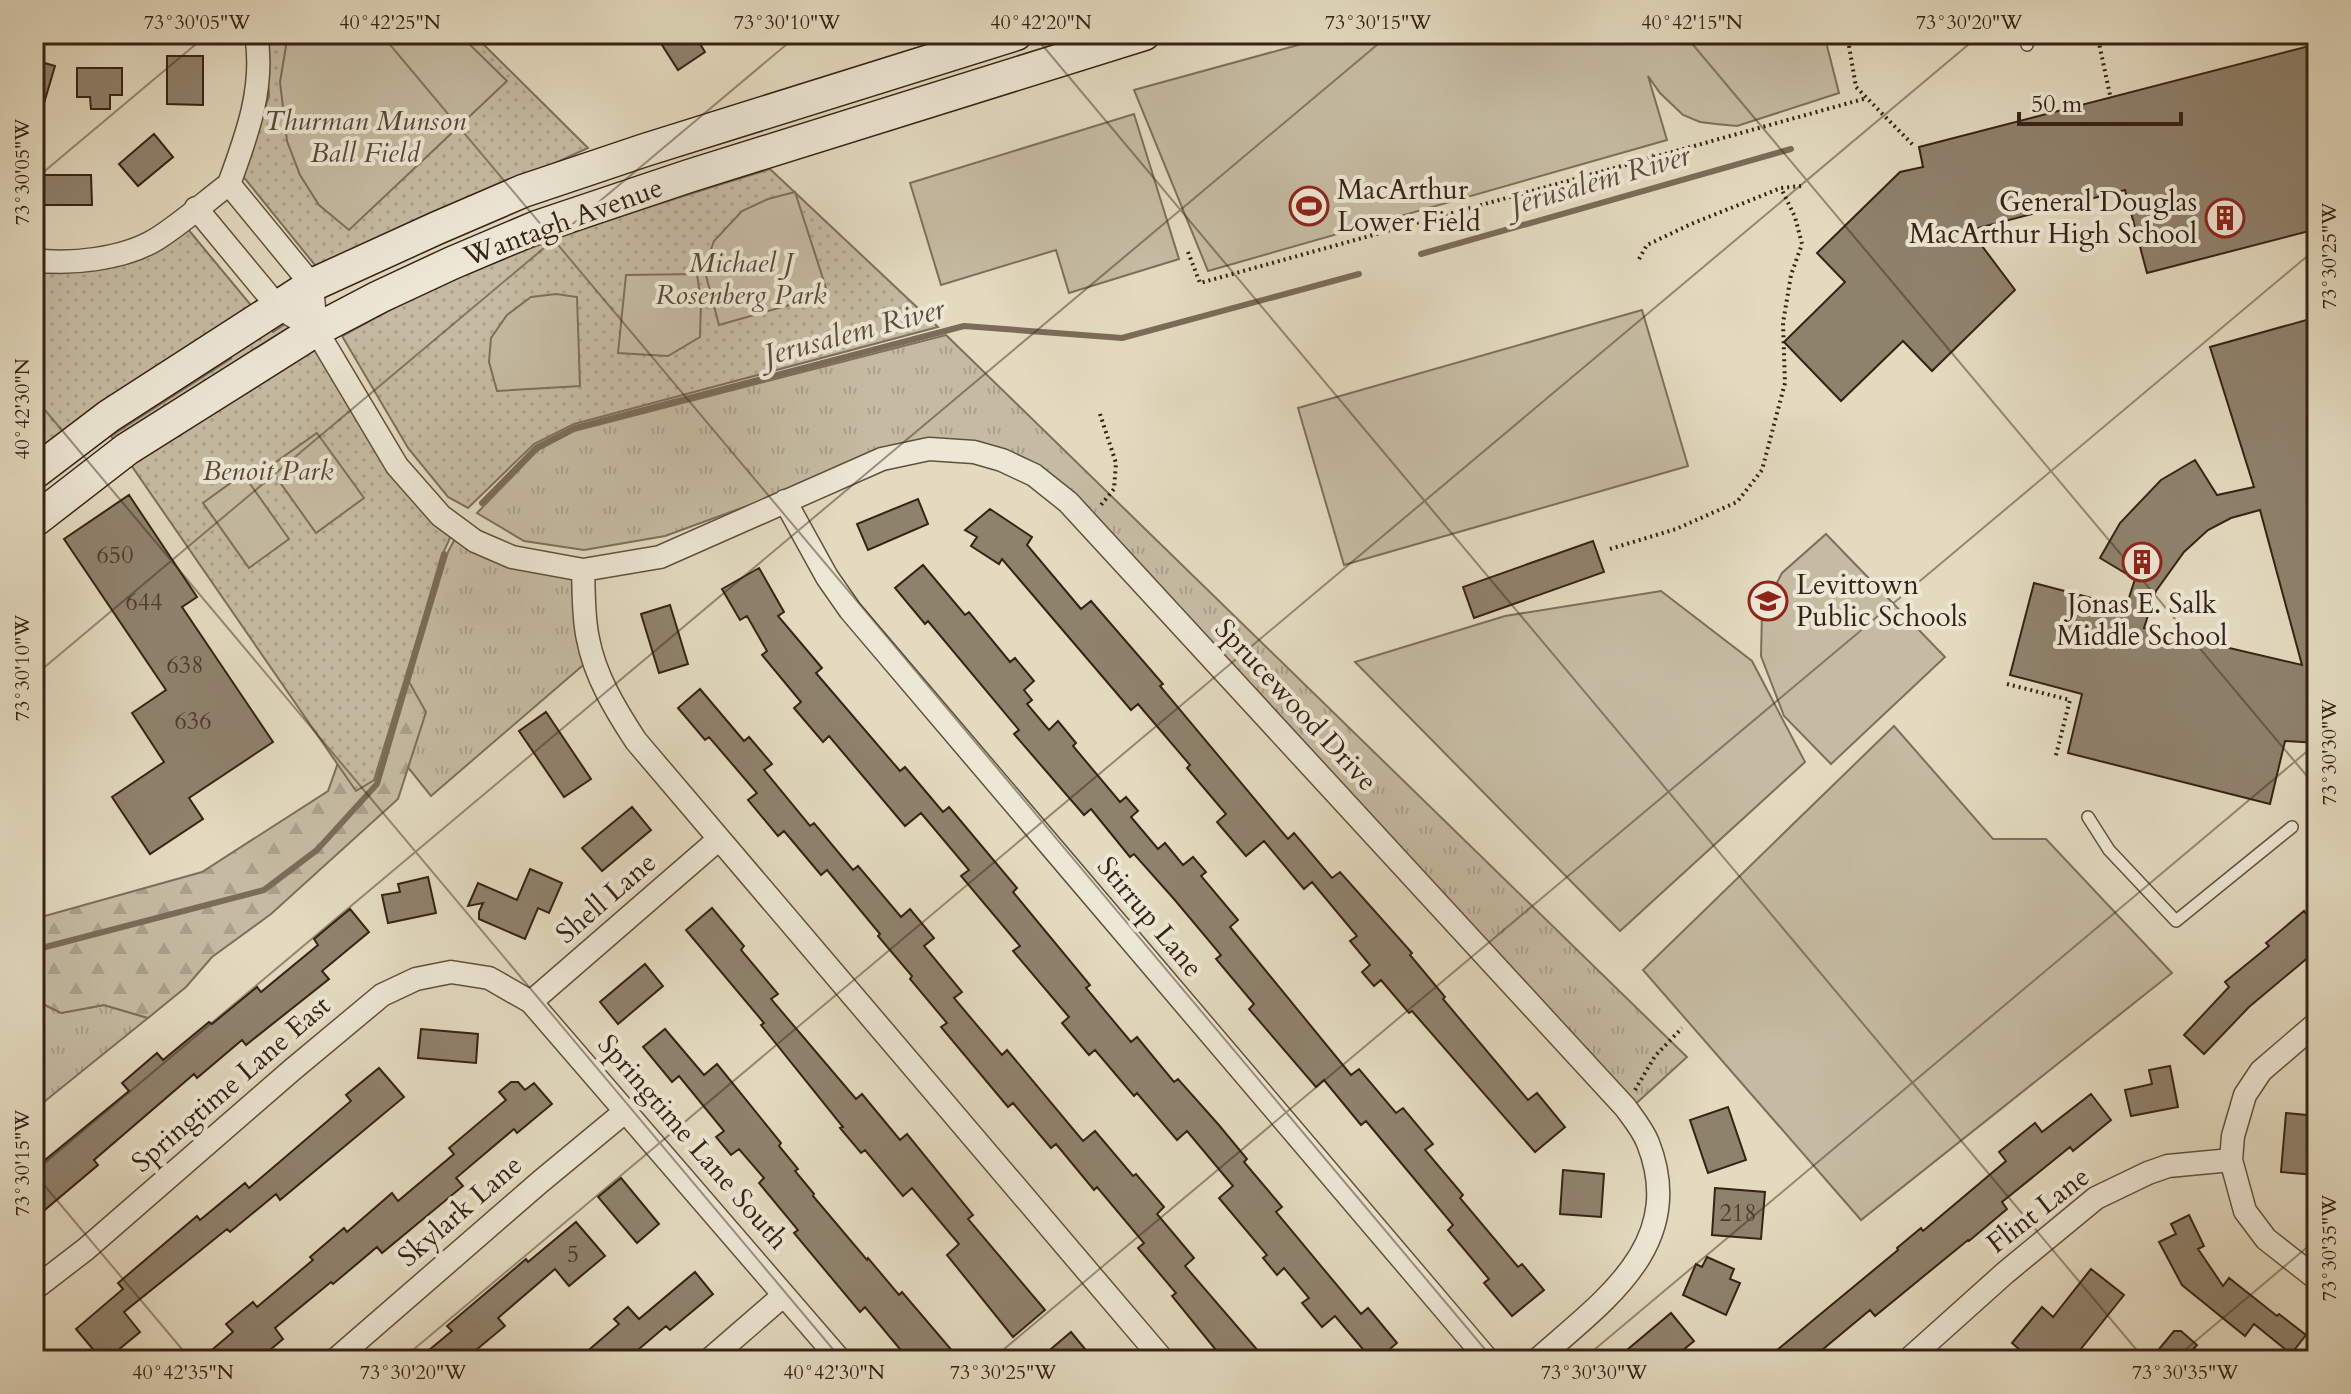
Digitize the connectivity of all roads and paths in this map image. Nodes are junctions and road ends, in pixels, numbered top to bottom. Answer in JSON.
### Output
{"nodes":[{"id":1,"x":256,"y":34,"type":"edge"},
{"id":2,"x":1016,"y":34,"type":"edge"},
{"id":3,"x":1144,"y":34,"type":"edge"},
{"id":4,"x":1847,"y":34,"type":"edge"},
{"id":5,"x":2097,"y":34,"type":"edge"},
{"id":6,"x":2110,"y":95,"type":"dead end"},
{"id":7,"x":1867,"y":98,"type":"junction"},
{"id":8,"x":1915,"y":147,"type":"dead end"},
{"id":9,"x":229,"y":184,"type":"junction"},
{"id":10,"x":1801,"y":186,"type":"dead end"},
{"id":11,"x":1781,"y":188,"type":"junction"},
{"id":12,"x":196,"y":208,"type":"junction"},
{"id":13,"x":1188,"y":252,"type":"dead end"},
{"id":14,"x":1639,"y":259,"type":"dead end"},
{"id":15,"x":34,"y":260,"type":"edge"},
{"id":16,"x":312,"y":285,"type":"junction"},
{"id":17,"x":278,"y":307,"type":"junction"},
{"id":18,"x":316,"y":330,"type":"junction"},
{"id":19,"x":1100,"y":414,"type":"dead end"},
{"id":20,"x":34,"y":473,"type":"edge"},
{"id":21,"x":785,"y":501,"type":"junction"},
{"id":22,"x":34,"y":521,"type":"edge"},
{"id":23,"x":1087,"y":523,"type":"junction"},
{"id":24,"x":1610,"y":549,"type":"dead end"},
{"id":25,"x":583,"y":570,"type":"junction"},
{"id":26,"x":2007,"y":684,"type":"dead end"},
{"id":27,"x":2055,"y":759,"type":"dead end"},
{"id":28,"x":2088,"y":817,"type":"dead end"},
{"id":29,"x":2292,"y":827,"type":"dead end"},
{"id":30,"x":719,"y":839,"type":"junction"},
{"id":31,"x":489,"y":978,"type":"joint"},
{"id":32,"x":531,"y":1002,"type":"junction"},
{"id":33,"x":2317,"y":1023,"type":"edge"},
{"id":34,"x":1682,"y":1028,"type":"dead end"},
{"id":35,"x":1625,"y":1107,"type":"junction"},
{"id":36,"x":627,"y":1110,"type":"junction"},
{"id":37,"x":2231,"y":1160,"type":"junction"},
{"id":38,"x":2317,"y":1279,"type":"edge"},
{"id":39,"x":34,"y":1289,"type":"edge"},
{"id":40,"x":784,"y":1295,"type":"junction"},
{"id":41,"x":1159,"y":1359,"type":"edge"},
{"id":42,"x":335,"y":1360,"type":"edge"},
{"id":43,"x":709,"y":1360,"type":"edge"},
{"id":44,"x":840,"y":1360,"type":"edge"},
{"id":45,"x":1488,"y":1360,"type":"edge"},
{"id":46,"x":1537,"y":1360,"type":"edge"},
{"id":47,"x":1908,"y":1360,"type":"edge"}],
"edges":[{"from":1,"to":9,"type":"street"},
{"from":2,"to":16,"type":"main road","name":"Wantagh Avenue"},
{"from":3,"to":18,"type":"main road","name":"Wantagh Avenue"},
{"from":4,"to":7,"type":"path"},
{"from":5,"to":6,"type":"path"},
{"from":7,"to":8,"type":"path"},
{"from":7,"to":13,"type":"path"},
{"from":9,"to":12,"type":"street"},
{"from":9,"to":16,"type":"street"},
{"from":10,"to":11,"type":"path"},
{"from":11,"to":14,"type":"path"},
{"from":11,"to":24,"type":"path"},
{"from":12,"to":15,"type":"street"},
{"from":12,"to":17,"type":"street"},
{"from":16,"to":17,"type":"main road","name":"Wantagh Avenue"},
{"from":16,"to":18,"type":"street"},
{"from":17,"to":18,"type":"street"},
{"from":17,"to":20,"type":"main road","name":"Wantagh Avenue"},
{"from":18,"to":22,"type":"main road","name":"Wantagh Avenue"},
{"from":18,"to":25,"type":"street","name":"Sprucewood Drive"},
{"from":19,"to":23,"type":"path"},
{"from":21,"to":23,"type":"street","name":"Sprucewood Drive"},
{"from":21,"to":25,"type":"street","name":"Sprucewood Drive"},
{"from":21,"to":45,"type":"street","name":"Stirrup Lane"},
{"from":23,"to":35,"type":"street","name":"Sprucewood Drive"},
{"from":25,"to":30,"type":"street"},
{"from":26,"to":27,"type":"path"},
{"from":28,"to":29,"type":"lane"},
{"from":30,"to":32,"type":"street","name":"Shell Lane"},
{"from":30,"to":41,"type":"street"},
{"from":31,"to":32,"type":"street","name":"Springtime Lane South"},
{"from":31,"to":39,"type":"street","name":"Springtime Lane East"},
{"from":32,"to":36,"type":"street","name":"Springtime Lane South"},
{"from":33,"to":37,"type":"street"},
{"from":34,"to":35,"type":"path"},
{"from":35,"to":46,"type":"street","name":"Sprucewood Drive"},
{"from":36,"to":40,"type":"street","name":"Springtime Lane South"},
{"from":36,"to":42,"type":"street","name":"Skylark Lane"},
{"from":37,"to":38,"type":"street"},
{"from":37,"to":47,"type":"street","name":"Flint Lane"},
{"from":40,"to":43,"type":"street"},
{"from":40,"to":44,"type":"street","name":"Springtime Lane South"}]}
